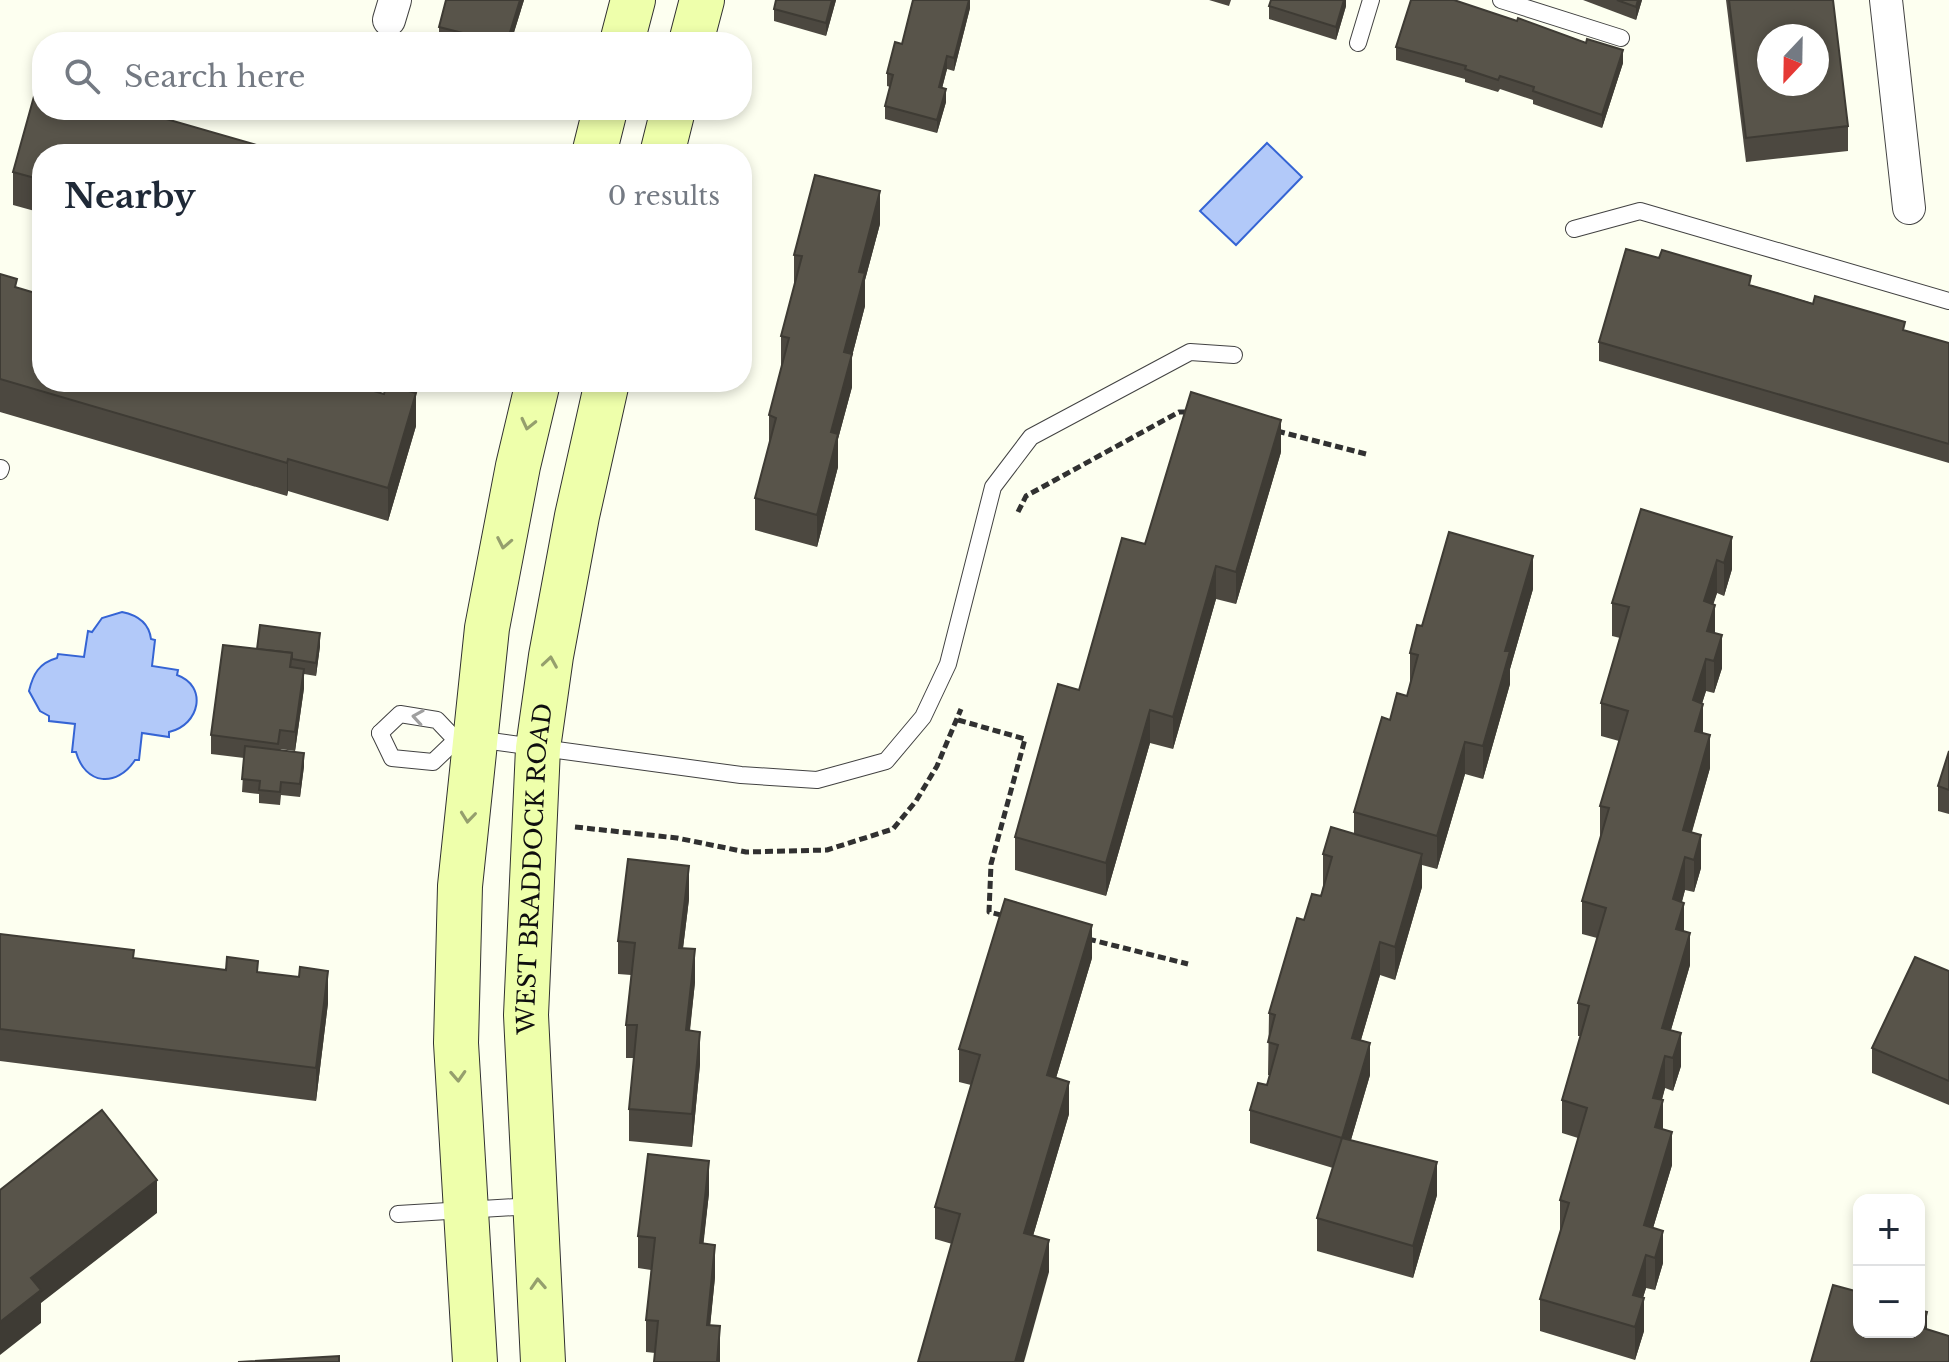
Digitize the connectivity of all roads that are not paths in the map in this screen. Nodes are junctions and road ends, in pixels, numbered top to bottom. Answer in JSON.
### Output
{"nodes":[{"id":1,"x":633,"y":0,"type":"edge"},
{"id":2,"x":702,"y":0,"type":"edge"},
{"id":3,"x":1371,"y":0,"type":"edge"},
{"id":4,"x":1501,"y":0,"type":"edge"},
{"id":5,"x":1886,"y":0,"type":"edge"},
{"id":6,"x":625,"y":32,"type":"edge"},
{"id":7,"x":694,"y":32,"type":"edge"},
{"id":8,"x":1621,"y":38,"type":"dead end"},
{"id":9,"x":1358,"y":43,"type":"dead end"},
{"id":10,"x":602,"y":120,"type":"edge"},
{"id":11,"x":670,"y":120,"type":"edge"},
{"id":12,"x":596,"y":144,"type":"edge"},
{"id":13,"x":664,"y":144,"type":"edge"},
{"id":14,"x":1909,"y":208,"type":"dead end"},
{"id":15,"x":1574,"y":229,"type":"dead end"},
{"id":16,"x":1949,"y":301,"type":"edge"},
{"id":17,"x":1234,"y":355,"type":"dead end"},
{"id":18,"x":536,"y":392,"type":"edge"},
{"id":19,"x":605,"y":392,"type":"edge"},
{"id":20,"x":466,"y":739,"type":"junction"},
{"id":21,"x":538,"y":748,"type":"junction"},
{"id":22,"x":534,"y":1206,"type":"junction"},
{"id":23,"x":466,"y":1210,"type":"junction"},
{"id":24,"x":398,"y":1214,"type":"dead end"},
{"id":25,"x":475,"y":1362,"type":"edge"},
{"id":26,"x":543,"y":1362,"type":"edge"}],
"edges":[{"from":1,"to":6,"type":"main road"},
{"from":2,"to":7,"type":"main road"},
{"from":3,"to":9,"type":"lane"},
{"from":4,"to":8,"type":"lane"},
{"from":5,"to":14,"type":"street"},
{"from":10,"to":12,"type":"main road"},
{"from":11,"to":13,"type":"main road"},
{"from":15,"to":16,"type":"lane"},
{"from":17,"to":21,"type":"lane"},
{"from":18,"to":20,"type":"main road","one_way":true},
{"from":21,"to":19,"type":"main road","name":"WEST BRADDOCK ROAD","one_way":true},
{"from":20,"to":20,"type":"lane","one_way":true},
{"from":20,"to":21,"type":"lane"},
{"from":20,"to":23,"type":"main road","one_way":true},
{"from":21,"to":22,"type":"main road","name":"WEST BRADDOCK ROAD"},
{"from":22,"to":23,"type":"lane"},
{"from":26,"to":22,"type":"main road","name":"WEST BRADDOCK ROAD","one_way":true},
{"from":23,"to":24,"type":"lane"},
{"from":23,"to":25,"type":"main road"}]}
